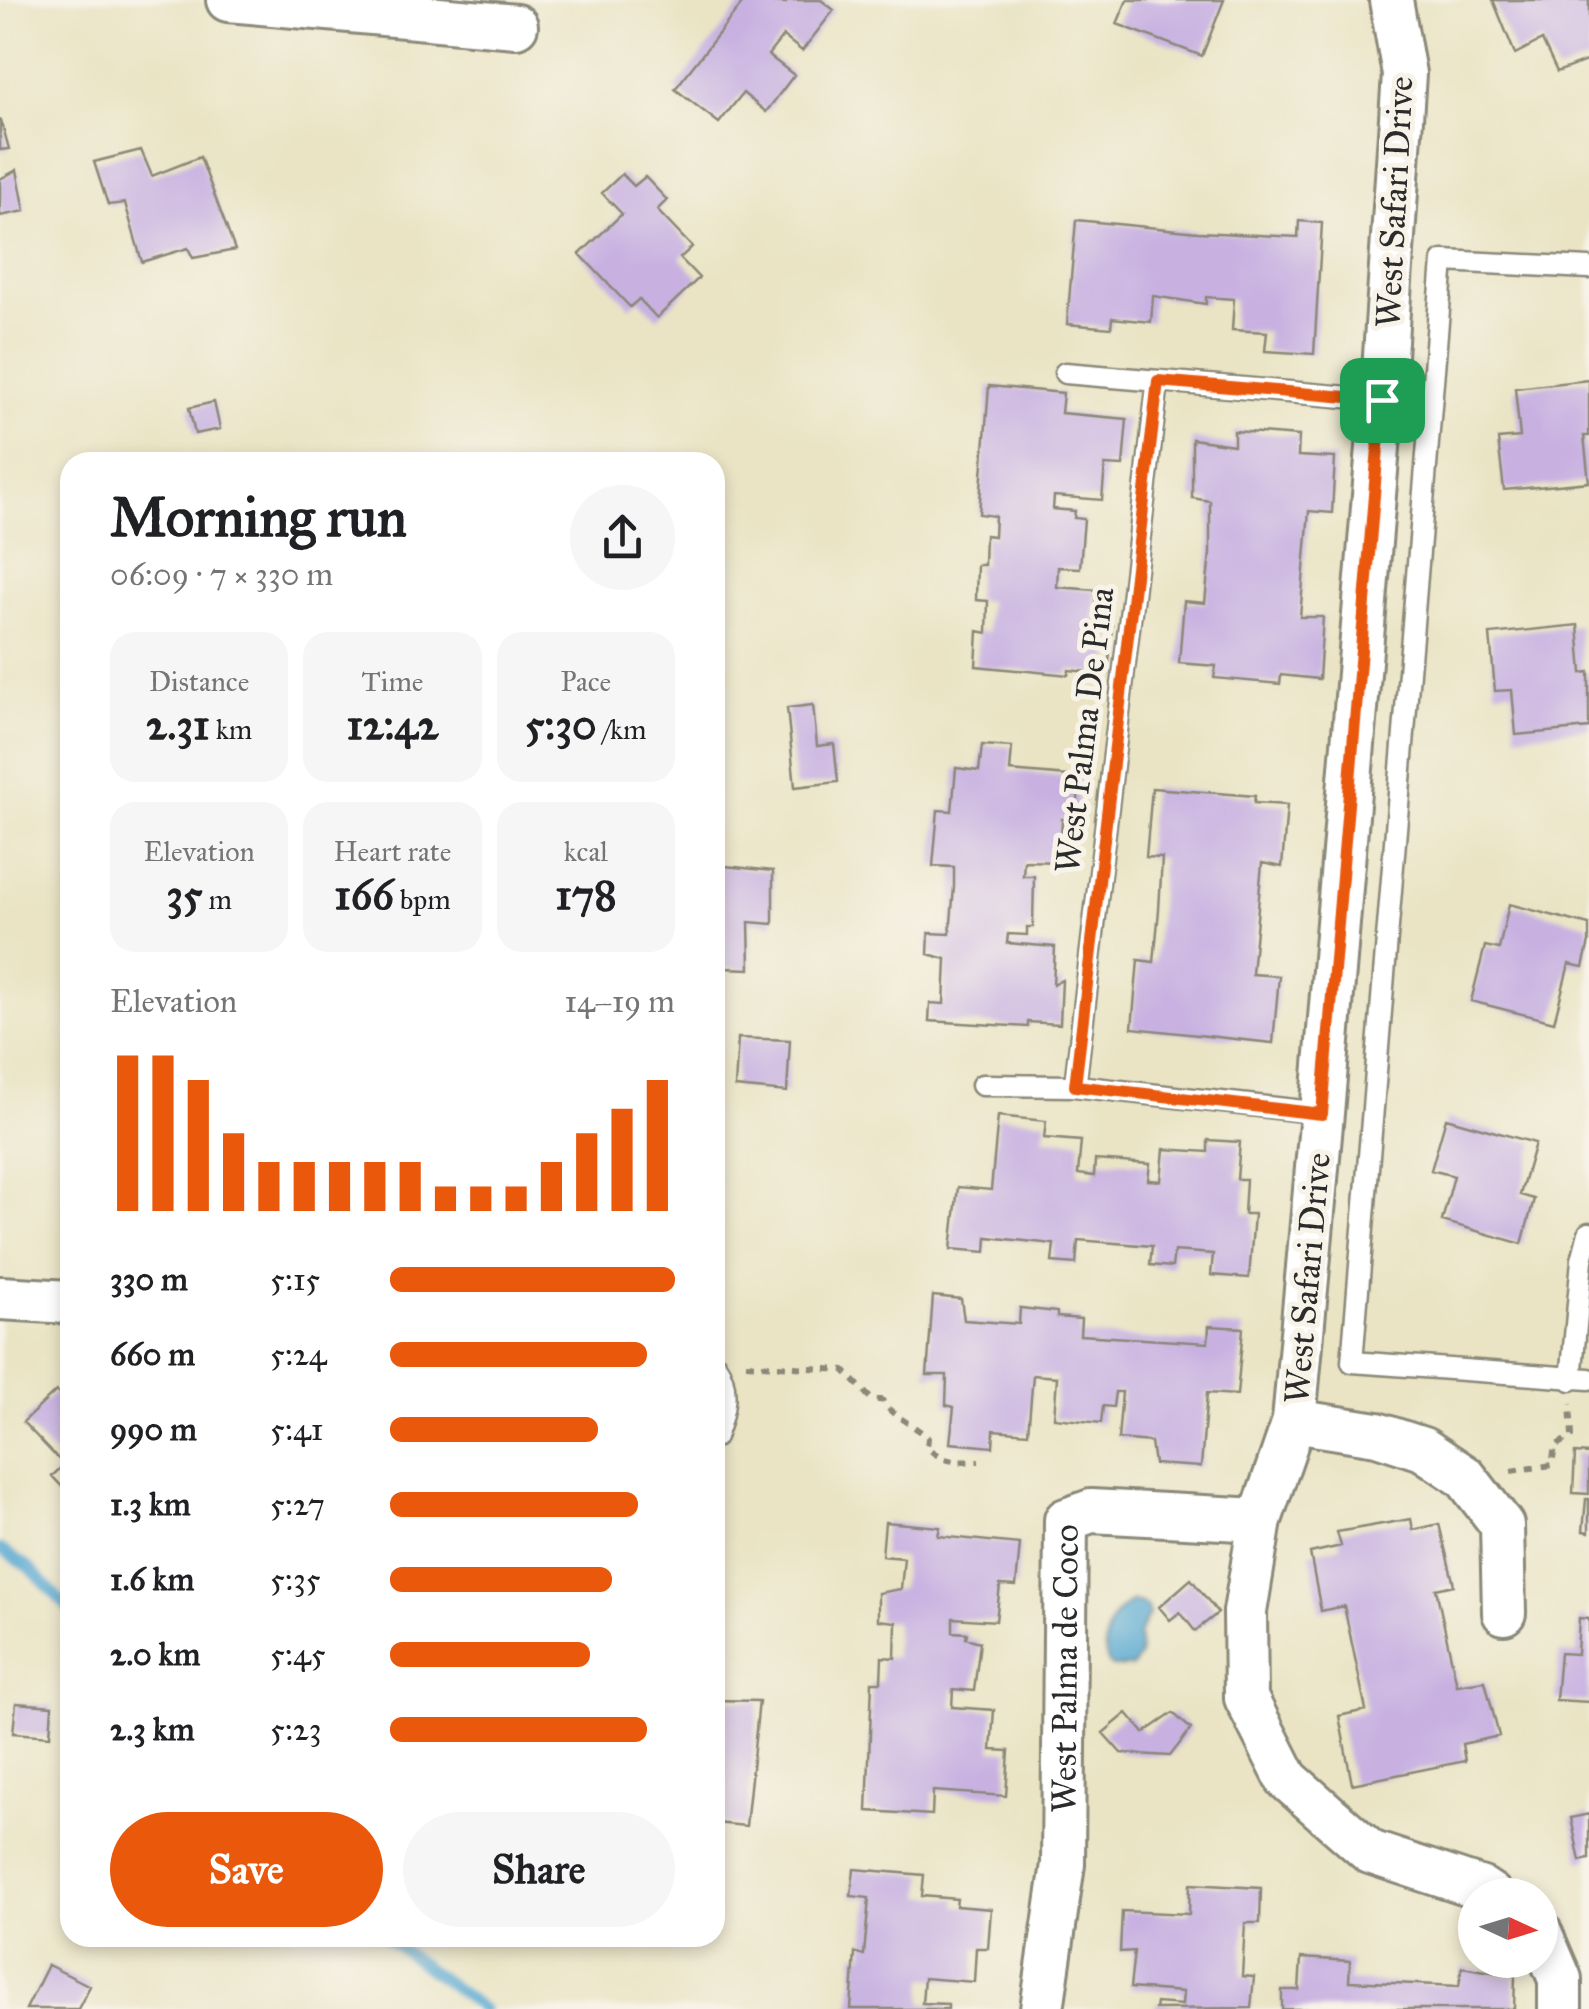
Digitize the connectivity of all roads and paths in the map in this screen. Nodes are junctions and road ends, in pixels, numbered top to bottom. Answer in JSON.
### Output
{"nodes":[{"id":1,"x":228,"y":0,"type":"edge"},
{"id":2,"x":1391,"y":0,"type":"edge"},
{"id":3,"x":516,"y":26,"type":"dead end"},
{"id":4,"x":1589,"y":268,"type":"edge"},
{"id":5,"x":1064,"y":373,"type":"dead end"},
{"id":6,"x":1158,"y":381,"type":"junction"},
{"id":7,"x":1382,"y":400,"type":"junction"},
{"id":8,"x":982,"y":1085,"type":"dead end"},
{"id":9,"x":1075,"y":1086,"type":"junction"},
{"id":10,"x":1322,"y":1114,"type":"junction"},
{"id":11,"x":1589,"y":1233,"type":"edge"},
{"id":12,"x":0,"y":1298,"type":"edge"},
{"id":13,"x":60,"y":1301,"type":"edge"},
{"id":14,"x":725,"y":1364,"type":"edge"},
{"id":15,"x":1580,"y":1379,"type":"edge"},
{"id":16,"x":1294,"y":1421,"type":"junction"},
{"id":17,"x":980,"y":1461,"type":"dead end"},
{"id":18,"x":1465,"y":1477,"type":"junction"},
{"id":19,"x":1260,"y":1520,"type":"junction"},
{"id":20,"x":1504,"y":1613,"type":"dead end"},
{"id":21,"x":1458,"y":1881,"type":"edge"},
{"id":22,"x":1558,"y":1973,"type":"edge"},
{"id":23,"x":1042,"y":2009,"type":"edge"},
{"id":24,"x":1560,"y":2009,"type":"edge"}],
"edges":[{"from":1,"to":3,"type":"street"},
{"from":2,"to":7,"type":"street","name":"West Safari Drive"},
{"from":4,"to":15,"type":"lane"},
{"from":5,"to":6,"type":"lane"},
{"from":6,"to":7,"type":"lane"},
{"from":6,"to":9,"type":"lane","name":"West Palma De Pina"},
{"from":7,"to":10,"type":"street","name":"West Safari Drive"},
{"from":8,"to":9,"type":"lane"},
{"from":9,"to":10,"type":"lane"},
{"from":10,"to":16,"type":"street","name":"West Safari Drive"},
{"from":11,"to":15,"type":"lane"},
{"from":12,"to":13,"type":"street"},
{"from":14,"to":17,"type":"path"},
{"from":15,"to":18,"type":"path"},
{"from":16,"to":18,"type":"street","name":"West Safari Drive"},
{"from":16,"to":19,"type":"street","name":"West Safari Drive"},
{"from":18,"to":20,"type":"street","name":"West Safari Drive"},
{"from":19,"to":21,"type":"street","name":"West Safari Drive"},
{"from":19,"to":23,"type":"street","name":"West Palma de Coco"},
{"from":22,"to":24,"type":"street"}]}
